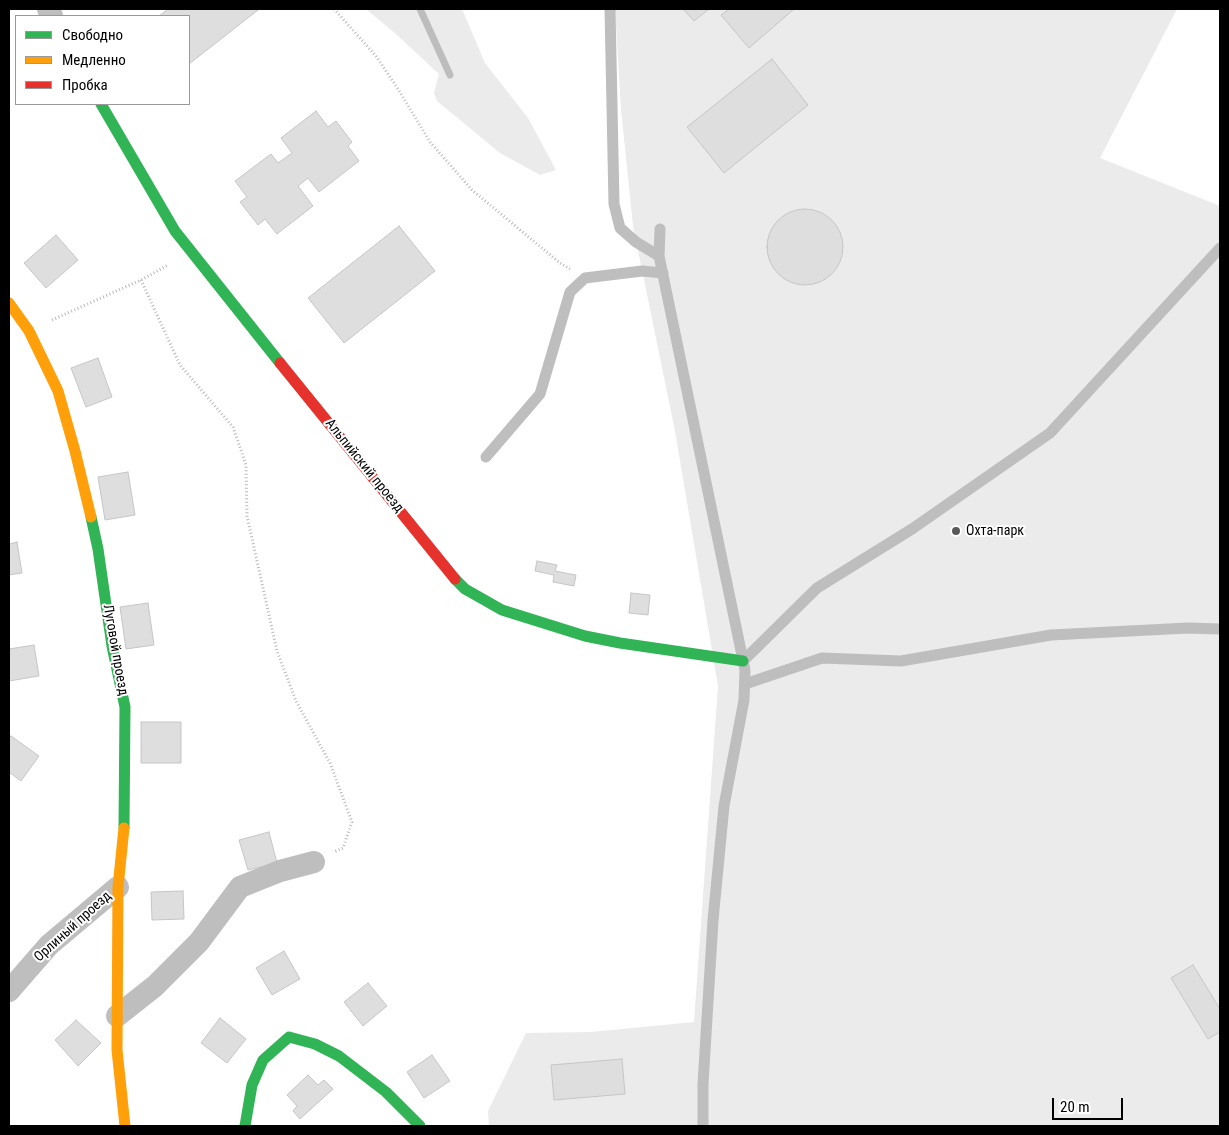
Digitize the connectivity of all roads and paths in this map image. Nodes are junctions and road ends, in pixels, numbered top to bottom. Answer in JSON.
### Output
{"nodes":[{"id":1,"x":334,"y":9,"type":"edge"},
{"id":2,"x":610,"y":9,"type":"edge"},
{"id":3,"x":102,"y":105,"type":"edge"},
{"id":4,"x":660,"y":229,"type":"dead end"},
{"id":5,"x":1220,"y":248,"type":"edge"},
{"id":6,"x":191,"y":254,"type":"junction"},
{"id":7,"x":659,"y":256,"type":"junction"},
{"id":8,"x":663,"y":273,"type":"junction"},
{"id":9,"x":585,"y":278,"type":"junction"},
{"id":10,"x":142,"y":280,"type":"junction"},
{"id":11,"x":9,"y":303,"type":"edge"},
{"id":12,"x":29,"y":331,"type":"junction"},
{"id":13,"x":486,"y":457,"type":"dead end"},
{"id":14,"x":1220,"y":629,"type":"edge"},
{"id":15,"x":743,"y":661,"type":"junction"},
{"id":16,"x":745,"y":684,"type":"junction"},
{"id":17,"x":314,"y":862,"type":"joint"},
{"id":18,"x":118,"y":887,"type":"junction"},
{"id":19,"x":9,"y":991,"type":"edge"},
{"id":20,"x":117,"y":1016,"type":"junction"},
{"id":21,"x":125,"y":1126,"type":"edge"},
{"id":22,"x":245,"y":1126,"type":"edge"},
{"id":23,"x":420,"y":1126,"type":"edge"},
{"id":24,"x":703,"y":1126,"type":"edge"}],
"edges":[{"from":1,"to":9,"type":"path"},
{"from":2,"to":7,"type":"lane"},
{"from":3,"to":6,"type":"street","name":"Альпийский проезд"},
{"from":4,"to":7,"type":"lane"},
{"from":5,"to":15,"type":"lane"},
{"from":6,"to":10,"type":"path"},
{"from":6,"to":15,"type":"street","name":"Альпийский проезд"},
{"from":7,"to":8,"type":"lane"},
{"from":8,"to":9,"type":"lane"},
{"from":8,"to":15,"type":"lane"},
{"from":9,"to":13,"type":"lane"},
{"from":10,"to":12,"type":"path"},
{"from":10,"to":17,"type":"path"},
{"from":11,"to":12,"type":"street","name":"Луговой проезд"},
{"from":12,"to":18,"type":"street","name":"Луговой проезд"},
{"from":14,"to":16,"type":"lane"},
{"from":15,"to":16,"type":"lane"},
{"from":16,"to":24,"type":"lane"},
{"from":17,"to":20,"type":"street"},
{"from":18,"to":19,"type":"street","name":"Орлиный проезд"},
{"from":18,"to":20,"type":"street","name":"Луговой проезд"},
{"from":20,"to":21,"type":"street","name":"Луговой проезд"},
{"from":22,"to":23,"type":"street"}]}
